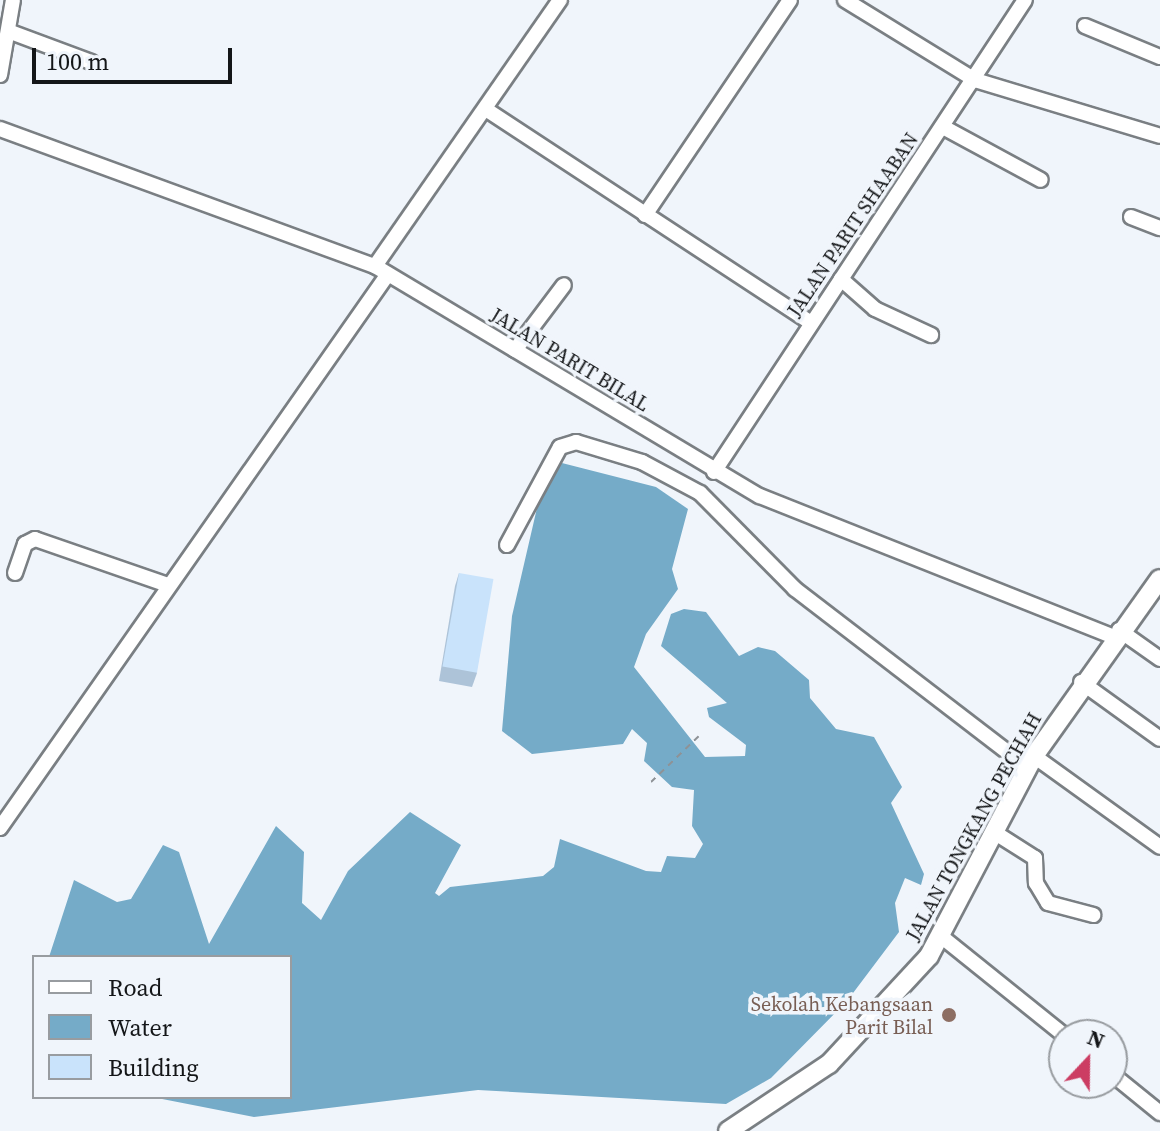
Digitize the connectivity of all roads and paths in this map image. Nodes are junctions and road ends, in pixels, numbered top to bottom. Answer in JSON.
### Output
{"nodes":[{"id":1,"x":560,"y":0,"type":"edge"},
{"id":2,"x":790,"y":0,"type":"edge"},
{"id":3,"x":845,"y":0,"type":"edge"},
{"id":4,"x":1025,"y":0,"type":"edge"},
{"id":5,"x":8,"y":3,"type":"edge"},
{"id":6,"x":1085,"y":26,"type":"dead end"},
{"id":7,"x":8,"y":31,"type":"junction"},
{"id":8,"x":1160,"y":57,"type":"edge"},
{"id":9,"x":91,"y":62,"type":"dead end"},
{"id":10,"x":0,"y":75,"type":"edge"},
{"id":11,"x":981,"y":82,"type":"junction"},
{"id":12,"x":487,"y":110,"type":"junction"},
{"id":13,"x":0,"y":129,"type":"edge"},
{"id":14,"x":949,"y":131,"type":"junction"},
{"id":15,"x":1160,"y":136,"type":"edge"},
{"id":16,"x":1041,"y":180,"type":"dead end"},
{"id":17,"x":645,"y":215,"type":"junction"},
{"id":18,"x":1131,"y":217,"type":"dead end"},
{"id":19,"x":1160,"y":228,"type":"edge"},
{"id":20,"x":381,"y":270,"type":"junction"},
{"id":21,"x":846,"y":284,"type":"junction"},
{"id":22,"x":564,"y":285,"type":"dead end"},
{"id":23,"x":811,"y":323,"type":"junction"},
{"id":24,"x":931,"y":335,"type":"dead end"},
{"id":25,"x":515,"y":350,"type":"junction"},
{"id":26,"x":714,"y":472,"type":"junction"},
{"id":27,"x":507,"y":545,"type":"dead end"},
{"id":28,"x":15,"y":573,"type":"dead end"},
{"id":29,"x":1160,"y":579,"type":"edge"},
{"id":30,"x":165,"y":584,"type":"junction"},
{"id":31,"x":1116,"y":633,"type":"junction"},
{"id":32,"x":1160,"y":659,"type":"edge"},
{"id":33,"x":1081,"y":682,"type":"junction"},
{"id":34,"x":699,"y":736,"type":"dead end"},
{"id":35,"x":1160,"y":739,"type":"edge"},
{"id":36,"x":1031,"y":762,"type":"junction"},
{"id":37,"x":651,"y":782,"type":"dead end"},
{"id":38,"x":0,"y":828,"type":"edge"},
{"id":39,"x":997,"y":834,"type":"junction"},
{"id":40,"x":1160,"y":847,"type":"edge"},
{"id":41,"x":1093,"y":915,"type":"dead end"},
{"id":42,"x":942,"y":937,"type":"junction"},
{"id":43,"x":1048,"y":1022,"type":"edge"},
{"id":44,"x":1128,"y":1087,"type":"edge"},
{"id":45,"x":1160,"y":1113,"type":"edge"},
{"id":46,"x":736,"y":1129,"type":"edge"}],
"edges":[{"from":1,"to":12,"type":"street"},
{"from":2,"to":17,"type":"street"},
{"from":3,"to":11,"type":"street"},
{"from":4,"to":11,"type":"street","name":"JALAN PARIT SHAABAN"},
{"from":5,"to":7,"type":"street"},
{"from":6,"to":8,"type":"street"},
{"from":7,"to":9,"type":"street"},
{"from":7,"to":10,"type":"street"},
{"from":11,"to":14,"type":"street","name":"JALAN PARIT SHAABAN"},
{"from":11,"to":15,"type":"street"},
{"from":12,"to":17,"type":"street"},
{"from":12,"to":20,"type":"street"},
{"from":13,"to":20,"type":"street","name":"JALAN PARIT BILAL"},
{"from":14,"to":16,"type":"street"},
{"from":14,"to":21,"type":"street","name":"JALAN PARIT SHAABAN"},
{"from":17,"to":23,"type":"street"},
{"from":18,"to":19,"type":"street"},
{"from":20,"to":25,"type":"street","name":"JALAN PARIT BILAL"},
{"from":20,"to":30,"type":"street"},
{"from":21,"to":23,"type":"street","name":"JALAN PARIT SHAABAN"},
{"from":21,"to":24,"type":"street"},
{"from":22,"to":25,"type":"street"},
{"from":23,"to":26,"type":"street","name":"JALAN PARIT SHAABAN"},
{"from":25,"to":26,"type":"street","name":"JALAN PARIT BILAL"},
{"from":26,"to":31,"type":"street","name":"JALAN PARIT BILAL"},
{"from":27,"to":36,"type":"street"},
{"from":28,"to":30,"type":"street"},
{"from":29,"to":31,"type":"main road","name":"JALAN TONGKANG PECHAH"},
{"from":30,"to":38,"type":"street"},
{"from":31,"to":32,"type":"street","name":"JALAN PARIT BILAL"},
{"from":31,"to":33,"type":"main road","name":"JALAN TONGKANG PECHAH"},
{"from":33,"to":35,"type":"street"},
{"from":33,"to":36,"type":"main road","name":"JALAN TONGKANG PECHAH"},
{"from":34,"to":37,"type":"path"},
{"from":36,"to":39,"type":"main road","name":"JALAN TONGKANG PECHAH"},
{"from":36,"to":40,"type":"street"},
{"from":39,"to":41,"type":"street"},
{"from":39,"to":42,"type":"main road","name":"JALAN TONGKANG PECHAH"},
{"from":42,"to":43,"type":"street"},
{"from":42,"to":46,"type":"main road","name":"JALAN TONGKANG PECHAH"},
{"from":44,"to":45,"type":"street"}]}
